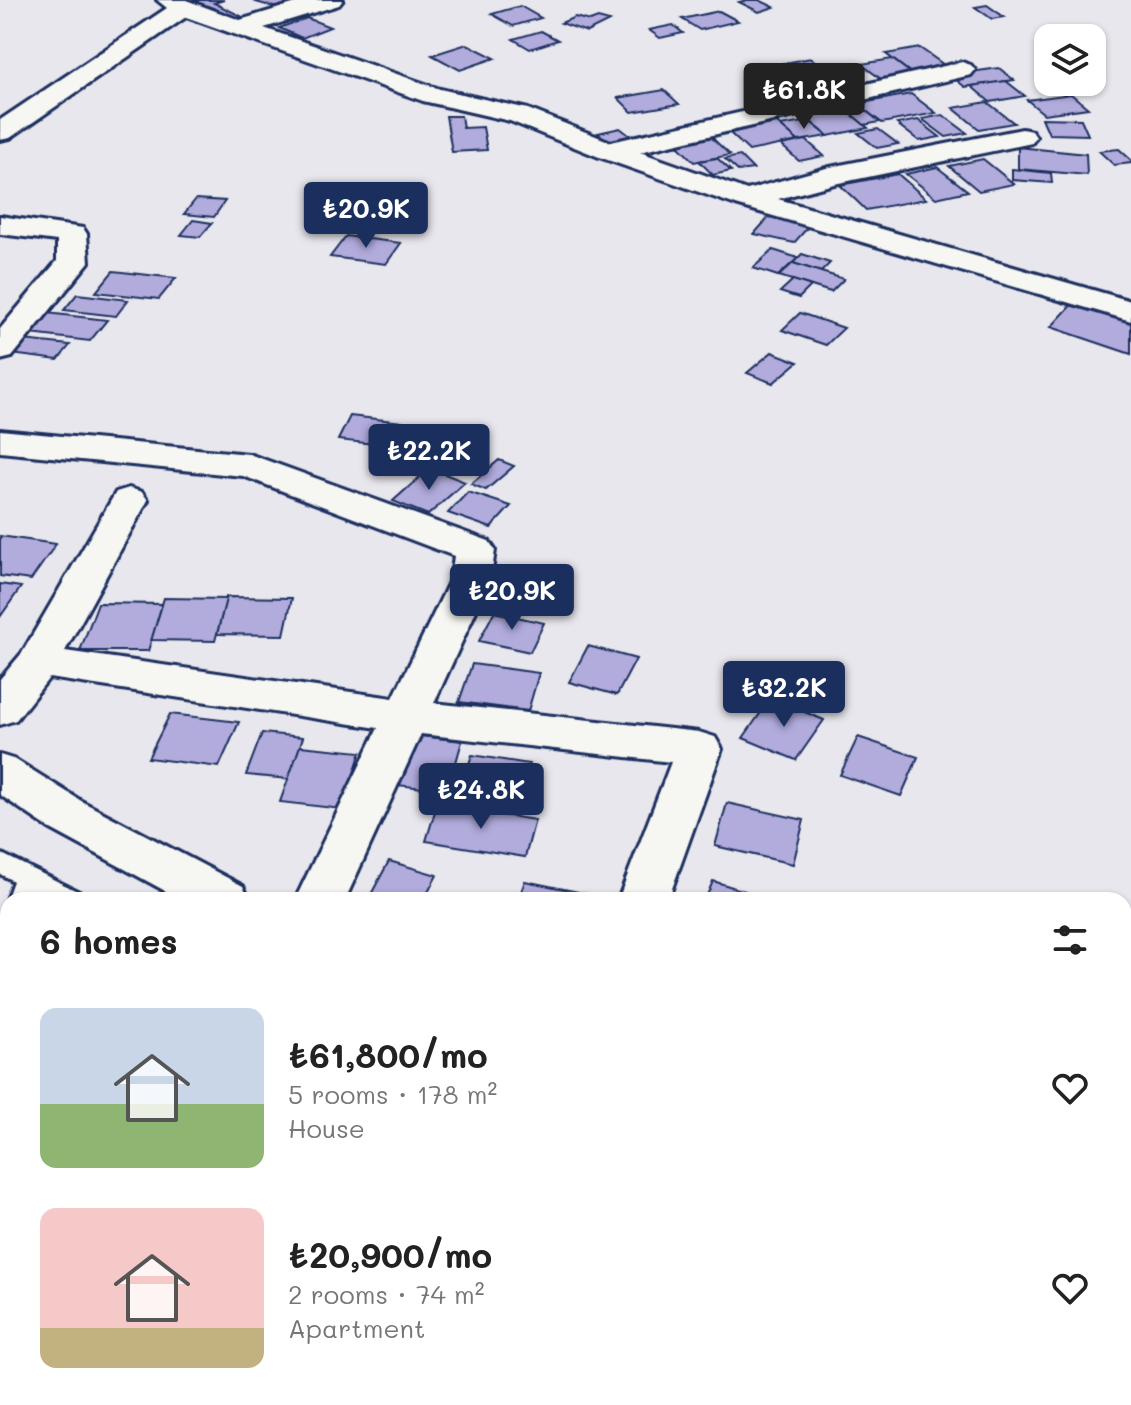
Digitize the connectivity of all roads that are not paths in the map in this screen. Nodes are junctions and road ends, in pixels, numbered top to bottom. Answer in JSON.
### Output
{"nodes":[{"id":1,"x":331,"y":0,"type":"edge"},
{"id":2,"x":176,"y":4,"type":"edge"},
{"id":3,"x":238,"y":28,"type":"junction"},
{"id":4,"x":962,"y":70,"type":"dead end"},
{"id":5,"x":0,"y":132,"type":"edge"},
{"id":6,"x":1022,"y":137,"type":"dead end"},
{"id":7,"x":609,"y":151,"type":"junction"},
{"id":8,"x":746,"y":199,"type":"junction"},
{"id":9,"x":0,"y":225,"type":"edge"},
{"id":10,"x":1131,"y":311,"type":"edge"},
{"id":11,"x":0,"y":350,"type":"edge"},
{"id":12,"x":0,"y":441,"type":"edge"},
{"id":13,"x":129,"y":500,"type":"dead end"},
{"id":14,"x":38,"y":662,"type":"junction"},
{"id":15,"x":0,"y":709,"type":"edge"},
{"id":16,"x":406,"y":716,"type":"junction"},
{"id":17,"x":0,"y":772,"type":"edge"},
{"id":18,"x":0,"y":863,"type":"edge"},
{"id":19,"x":22,"y":889,"type":"edge"},
{"id":20,"x":210,"y":892,"type":"edge"},
{"id":21,"x":324,"y":892,"type":"edge"},
{"id":22,"x":646,"y":892,"type":"edge"}],
"edges":[{"from":1,"to":3,"type":"street"},
{"from":2,"to":3,"type":"street"},
{"from":2,"to":5,"type":"street"},
{"from":3,"to":7,"type":"street"},
{"from":4,"to":7,"type":"street"},
{"from":6,"to":8,"type":"street"},
{"from":7,"to":8,"type":"street"},
{"from":8,"to":10,"type":"street"},
{"from":9,"to":11,"type":"street"},
{"from":12,"to":16,"type":"street"},
{"from":13,"to":14,"type":"street"},
{"from":14,"to":15,"type":"street"},
{"from":14,"to":16,"type":"street"},
{"from":16,"to":21,"type":"street"},
{"from":16,"to":22,"type":"street"},
{"from":17,"to":20,"type":"street"},
{"from":18,"to":19,"type":"lane"}]}
